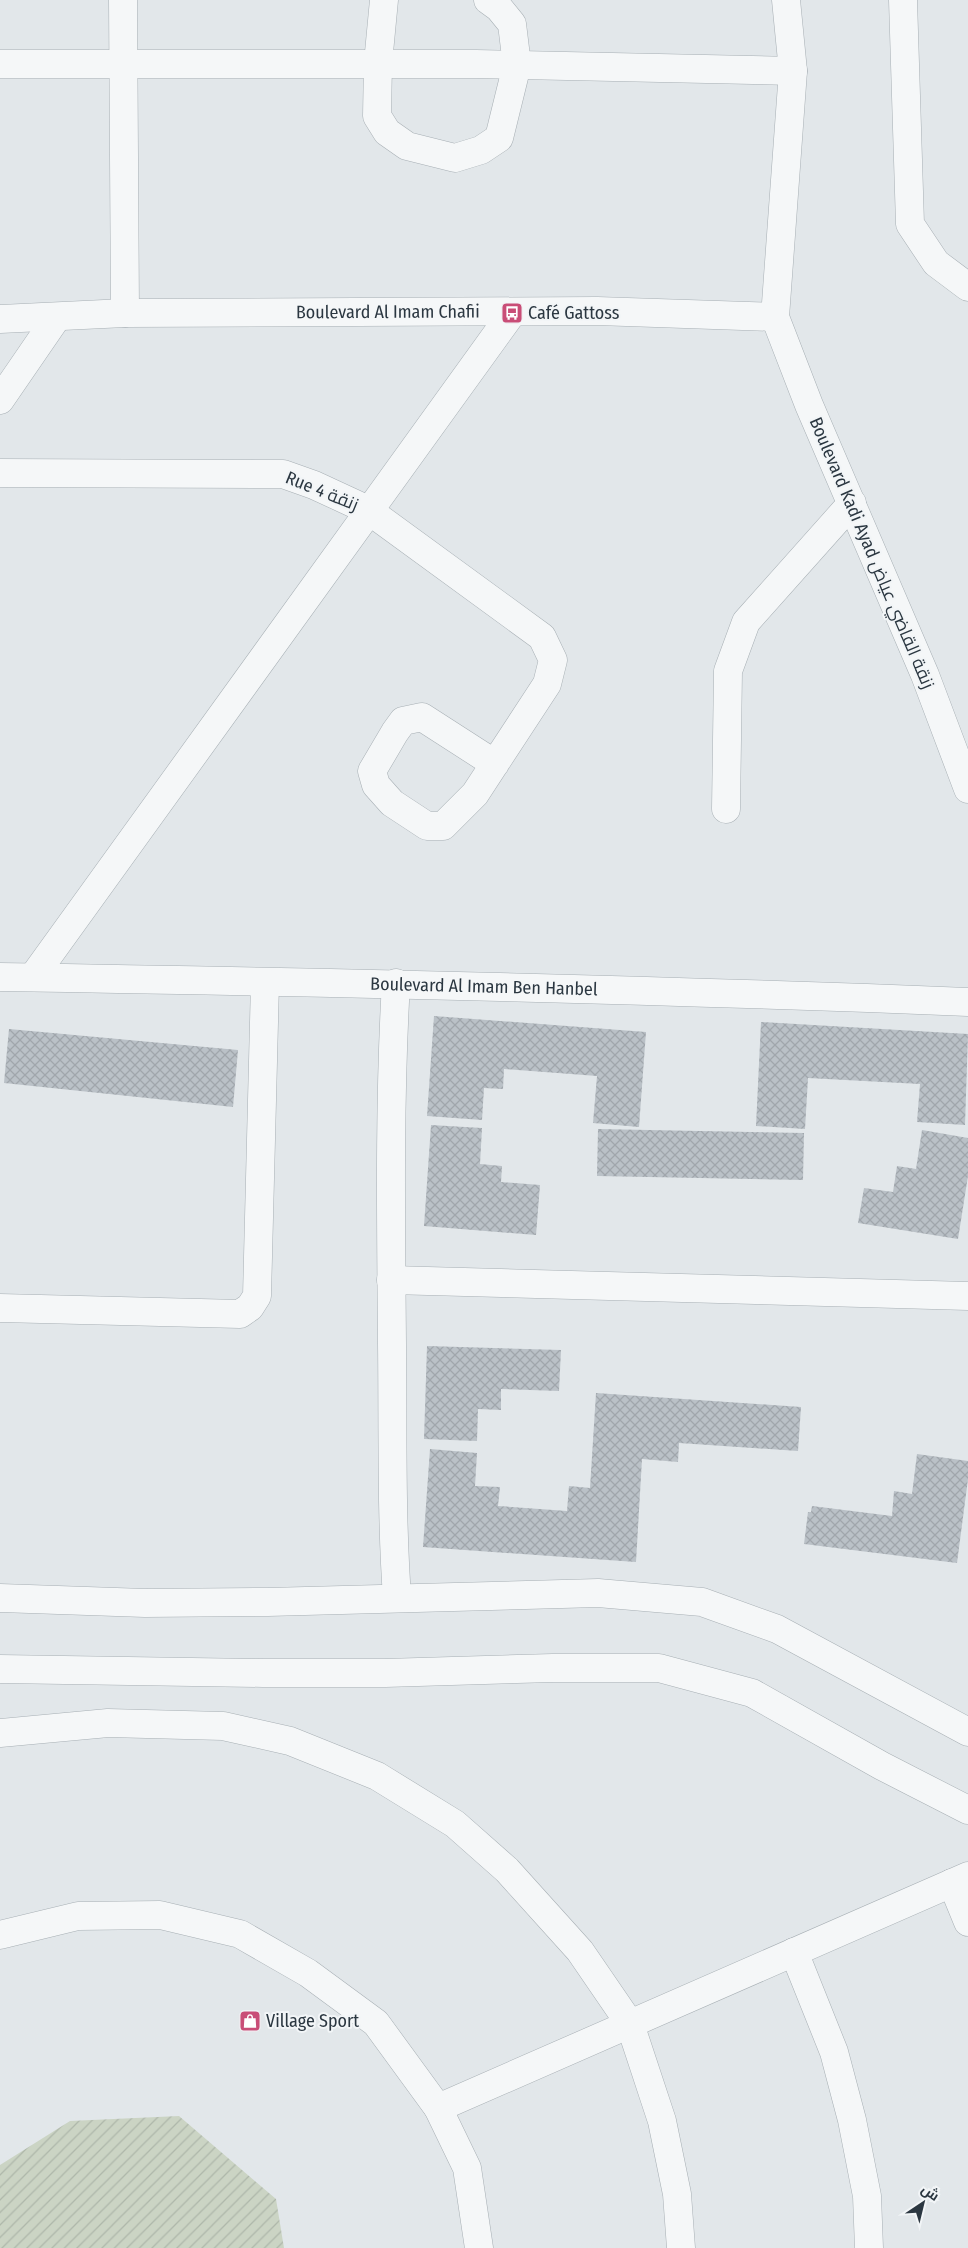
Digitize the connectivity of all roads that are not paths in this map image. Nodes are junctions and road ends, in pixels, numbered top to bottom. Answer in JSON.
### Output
{"nodes":[{"id":1,"x":123,"y":0,"type":"edge"},
{"id":2,"x":384,"y":0,"type":"edge"},
{"id":3,"x":488,"y":0,"type":"edge"},
{"id":4,"x":786,"y":0,"type":"edge"},
{"id":5,"x":903,"y":0,"type":"edge"},
{"id":6,"x":0,"y":64,"type":"edge"},
{"id":7,"x":125,"y":64,"type":"junction"},
{"id":8,"x":378,"y":64,"type":"junction"},
{"id":9,"x":517,"y":65,"type":"junction"},
{"id":10,"x":793,"y":71,"type":"junction"},
{"id":11,"x":968,"y":287,"type":"edge"},
{"id":12,"x":124,"y":313,"type":"junction"},
{"id":13,"x":512,"y":313,"type":"junction"},
{"id":14,"x":57,"y":317,"type":"junction"},
{"id":15,"x":775,"y":318,"type":"junction"},
{"id":16,"x":0,"y":319,"type":"edge"},
{"id":17,"x":0,"y":400,"type":"edge"},
{"id":18,"x":0,"y":473,"type":"edge"},
{"id":19,"x":852,"y":503,"type":"junction"},
{"id":20,"x":368,"y":510,"type":"junction"},
{"id":21,"x":495,"y":764,"type":"dead end"},
{"id":22,"x":968,"y":789,"type":"edge"},
{"id":23,"x":726,"y":809,"type":"dead end"},
{"id":24,"x":0,"y":976,"type":"edge"},
{"id":25,"x":33,"y":977,"type":"junction"},
{"id":26,"x":265,"y":983,"type":"junction"},
{"id":27,"x":396,"y":984,"type":"junction"},
{"id":28,"x":968,"y":1002,"type":"edge"},
{"id":29,"x":391,"y":1280,"type":"junction"},
{"id":30,"x":968,"y":1296,"type":"edge"},
{"id":31,"x":0,"y":1308,"type":"edge"},
{"id":32,"x":397,"y":1597,"type":"junction"},
{"id":33,"x":0,"y":1598,"type":"edge"},
{"id":34,"x":0,"y":1669,"type":"edge"},
{"id":35,"x":968,"y":1732,"type":"edge"},
{"id":36,"x":0,"y":1733,"type":"edge"},
{"id":37,"x":968,"y":1810,"type":"edge"},
{"id":38,"x":960,"y":1880,"type":"edge"},
{"id":39,"x":968,"y":1922,"type":"edge"},
{"id":40,"x":0,"y":1935,"type":"edge"},
{"id":41,"x":794,"y":1952,"type":"junction"},
{"id":42,"x":630,"y":2024,"type":"junction"},
{"id":43,"x":438,"y":2108,"type":"junction"},
{"id":44,"x":479,"y":2248,"type":"edge"},
{"id":45,"x":681,"y":2248,"type":"edge"},
{"id":46,"x":869,"y":2248,"type":"edge"}],
"edges":[{"from":1,"to":7,"type":"street"},
{"from":2,"to":8,"type":"street"},
{"from":3,"to":9,"type":"street"},
{"from":4,"to":10,"type":"street"},
{"from":5,"to":11,"type":"street"},
{"from":6,"to":7,"type":"street"},
{"from":7,"to":8,"type":"street"},
{"from":7,"to":12,"type":"street"},
{"from":8,"to":9,"type":"street"},
{"from":8,"to":9,"type":"street"},
{"from":9,"to":10,"type":"street"},
{"from":10,"to":15,"type":"street"},
{"from":12,"to":13,"type":"street","name":"Boulevard Al Imam Chafii"},
{"from":12,"to":14,"type":"street","name":"Boulevard Al Imam Chafii"},
{"from":13,"to":15,"type":"street","name":"Boulevard Al Imam Chafii"},
{"from":13,"to":20,"type":"street"},
{"from":14,"to":16,"type":"street","name":"Boulevard Al Imam Chafii"},
{"from":14,"to":17,"type":"street"},
{"from":15,"to":19,"type":"street","name":"Boulevard Kadi Ayad زنقة القاضي عياض"},
{"from":18,"to":20,"type":"street","name":"Rue 4 زنقة"},
{"from":19,"to":22,"type":"street","name":"Boulevard Kadi Ayad زنقة القاضي عياض"},
{"from":19,"to":23,"type":"street"},
{"from":20,"to":21,"type":"street","name":"Rue 4 زنقة"},
{"from":20,"to":25,"type":"street"},
{"from":24,"to":25,"type":"street","name":"Boulevard Al Imam Ben Hanbel"},
{"from":25,"to":26,"type":"street","name":"Boulevard Al Imam Ben Hanbel"},
{"from":26,"to":27,"type":"street","name":"Boulevard Al Imam Ben Hanbel"},
{"from":26,"to":31,"type":"street"},
{"from":27,"to":28,"type":"street","name":"Boulevard Al Imam Ben Hanbel"},
{"from":27,"to":29,"type":"street"},
{"from":29,"to":30,"type":"street"},
{"from":29,"to":32,"type":"street"},
{"from":32,"to":33,"type":"street"},
{"from":32,"to":35,"type":"street"},
{"from":34,"to":37,"type":"street"},
{"from":36,"to":42,"type":"street"},
{"from":38,"to":39,"type":"street"},
{"from":38,"to":41,"type":"street"},
{"from":40,"to":43,"type":"street"},
{"from":41,"to":42,"type":"street"},
{"from":41,"to":46,"type":"street"},
{"from":42,"to":43,"type":"street"},
{"from":42,"to":45,"type":"street"},
{"from":43,"to":44,"type":"street"}]}
